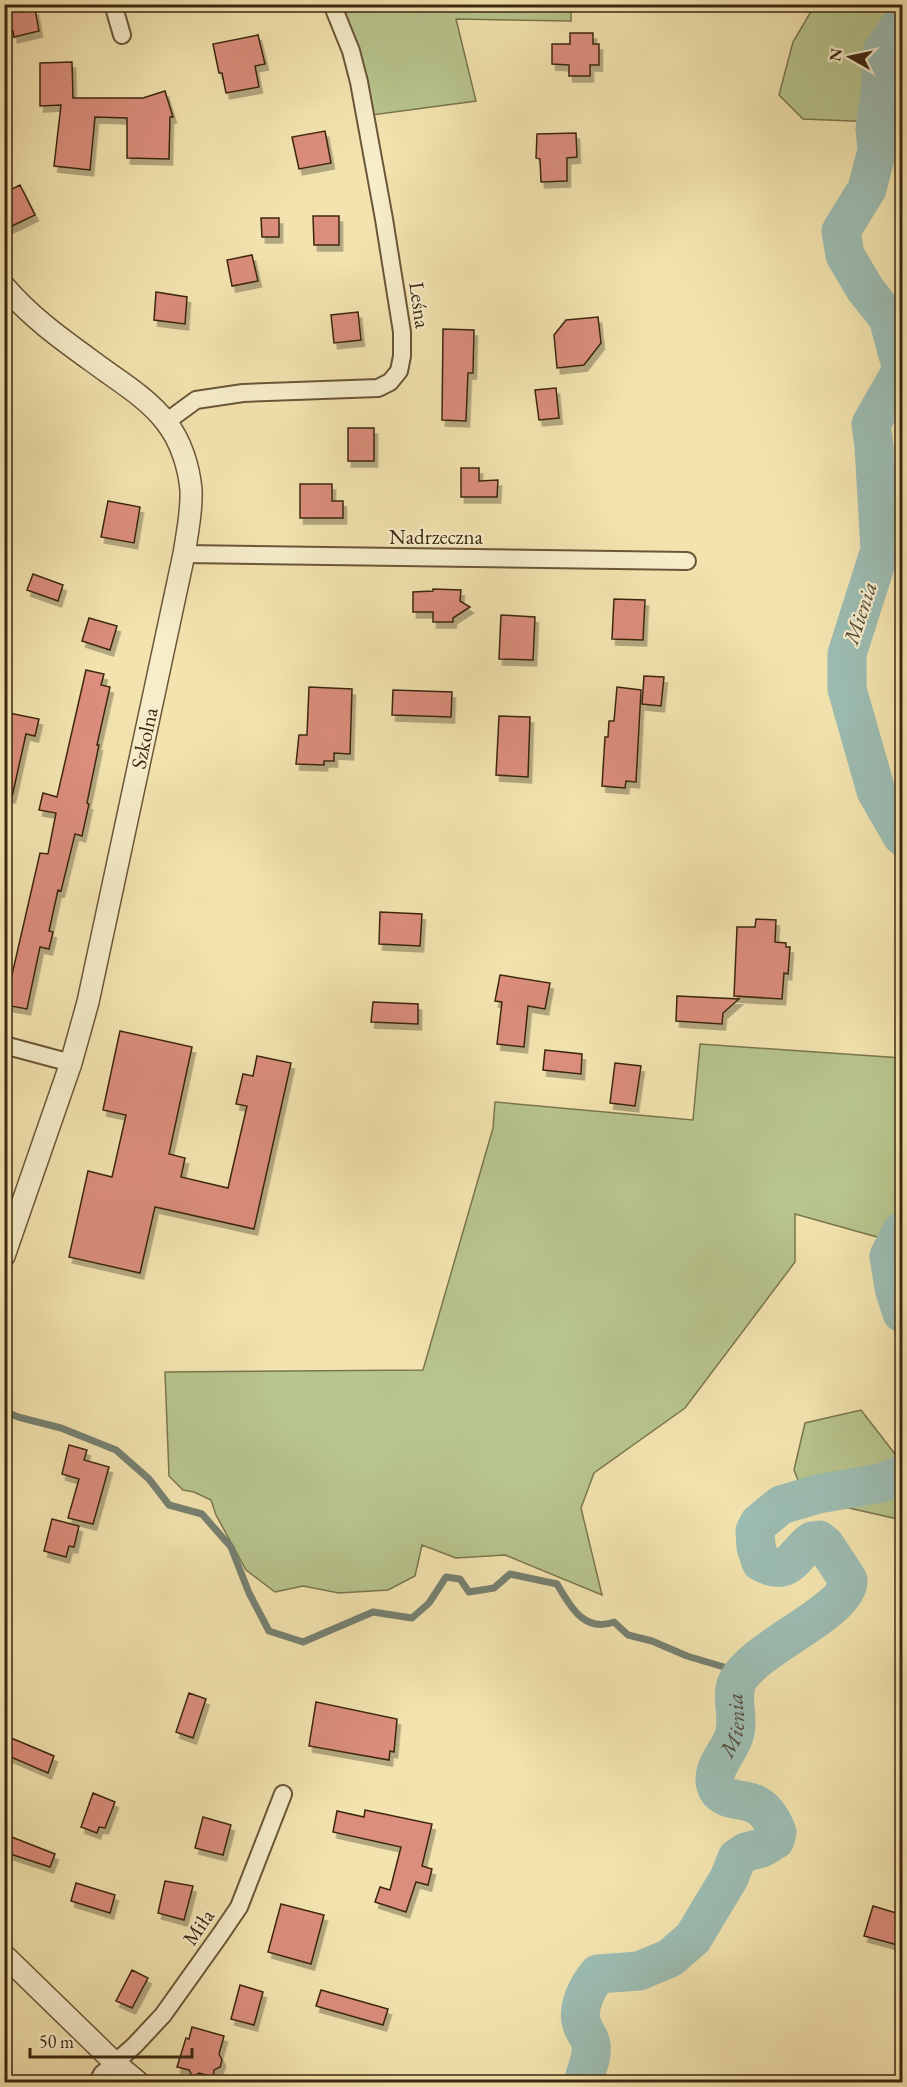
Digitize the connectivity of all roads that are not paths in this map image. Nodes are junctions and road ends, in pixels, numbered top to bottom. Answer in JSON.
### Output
{"nodes":[{"id":1,"x":113,"y":4,"type":"edge"},
{"id":2,"x":332,"y":4,"type":"edge"},
{"id":3,"x":122,"y":35,"type":"dead end"},
{"id":4,"x":4,"y":286,"type":"edge"},
{"id":5,"x":166,"y":422,"type":"junction"},
{"id":6,"x":184,"y":554,"type":"junction"},
{"id":7,"x":687,"y":561,"type":"dead end"},
{"id":8,"x":4,"y":1045,"type":"edge"},
{"id":9,"x":71,"y":1063,"type":"junction"},
{"id":10,"x":4,"y":1256,"type":"edge"},
{"id":11,"x":283,"y":1794,"type":"dead end"},
{"id":12,"x":4,"y":1955,"type":"edge"},
{"id":13,"x":115,"y":2063,"type":"junction"},
{"id":14,"x":98,"y":2082,"type":"edge"},
{"id":15,"x":138,"y":2082,"type":"edge"}],
"edges":[{"from":1,"to":3,"type":"street"},
{"from":2,"to":5,"type":"street","name":"Leśna"},
{"from":4,"to":5,"type":"street","name":"Szkolna"},
{"from":5,"to":6,"type":"street","name":"Szkolna"},
{"from":6,"to":7,"type":"street","name":"Nadrzeczna"},
{"from":6,"to":9,"type":"street","name":"Szkolna"},
{"from":8,"to":9,"type":"street"},
{"from":9,"to":10,"type":"street","name":"Szkolna"},
{"from":11,"to":13,"type":"street","name":"Miła"},
{"from":12,"to":13,"type":"street"},
{"from":13,"to":14,"type":"street","name":"Miła"},
{"from":13,"to":15,"type":"street"}]}
